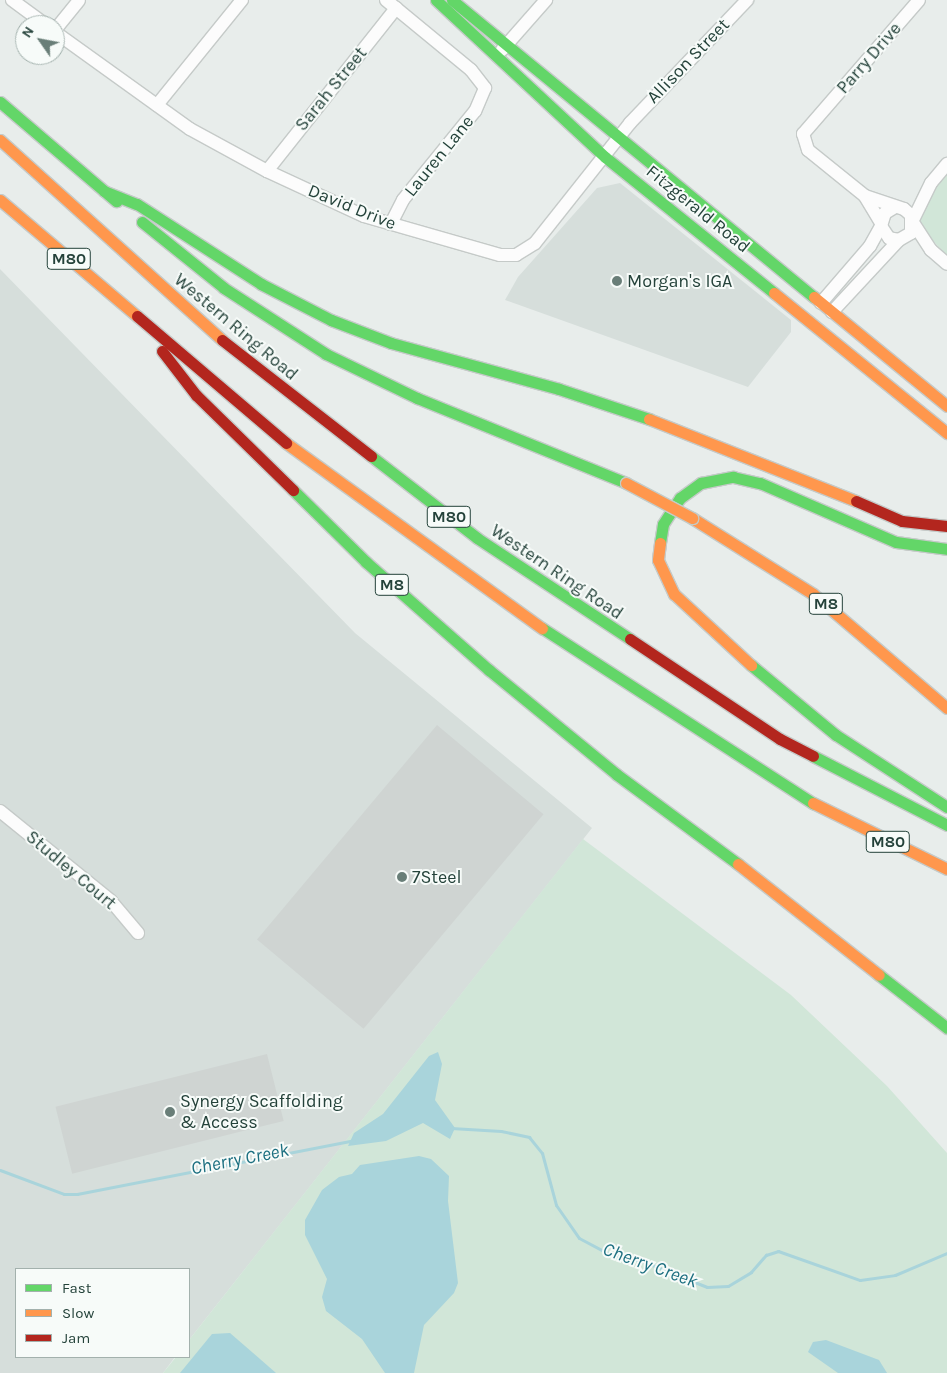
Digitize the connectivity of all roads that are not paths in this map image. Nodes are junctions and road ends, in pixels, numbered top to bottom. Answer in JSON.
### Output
{"nodes":[{"id":1,"x":12,"y":0,"type":"edge"},
{"id":2,"x":79,"y":0,"type":"edge"},
{"id":3,"x":242,"y":0,"type":"edge"},
{"id":4,"x":386,"y":0,"type":"edge"},
{"id":5,"x":436,"y":0,"type":"edge"},
{"id":6,"x":452,"y":0,"type":"edge"},
{"id":7,"x":546,"y":0,"type":"edge"},
{"id":8,"x":747,"y":0,"type":"edge"},
{"id":9,"x":919,"y":0,"type":"edge"},
{"id":10,"x":396,"y":8,"type":"junction"},
{"id":11,"x":32,"y":15,"type":"edge"},
{"id":12,"x":65,"y":18,"type":"edge"},
{"id":13,"x":524,"y":26,"type":"junction"},
{"id":14,"x":65,"y":38,"type":"edge"},
{"id":15,"x":505,"y":43,"type":"junction"},
{"id":16,"x":522,"y":57,"type":"junction"},
{"id":17,"x":513,"y":75,"type":"junction"},
{"id":18,"x":0,"y":102,"type":"edge"},
{"id":19,"x":157,"y":105,"type":"junction"},
{"id":20,"x":630,"y":123,"type":"joint"},
{"id":21,"x":618,"y":138,"type":"junction"},
{"id":22,"x":0,"y":140,"type":"edge"},
{"id":23,"x":604,"y":157,"type":"junction"},
{"id":24,"x":947,"y":164,"type":"edge"},
{"id":25,"x":267,"y":171,"type":"junction"},
{"id":26,"x":931,"y":183,"type":"junction"},
{"id":27,"x":104,"y":191,"type":"junction"},
{"id":28,"x":865,"y":196,"type":"junction"},
{"id":29,"x":0,"y":200,"type":"edge"},
{"id":30,"x":897,"y":208,"type":"junction"},
{"id":31,"x":913,"y":222,"type":"junction"},
{"id":32,"x":391,"y":224,"type":"junction"},
{"id":33,"x":881,"y":224,"type":"junction"},
{"id":34,"x":900,"y":240,"type":"junction"},
{"id":35,"x":931,"y":250,"type":"junction"},
{"id":36,"x":947,"y":264,"type":"edge"},
{"id":37,"x":821,"y":303,"type":"junction"},
{"id":38,"x":832,"y":312,"type":"junction"},
{"id":39,"x":806,"y":319,"type":"junction"},
{"id":40,"x":138,"y":320,"type":"junction"},
{"id":41,"x":817,"y":328,"type":"junction"},
{"id":42,"x":947,"y":406,"type":"edge"},
{"id":43,"x":947,"y":434,"type":"edge"},
{"id":44,"x":848,"y":497,"type":"junction"},
{"id":45,"x":947,"y":513,"type":"edge"},
{"id":46,"x":947,"y":526,"type":"edge"},
{"id":47,"x":947,"y":549,"type":"edge"},
{"id":48,"x":947,"y":708,"type":"edge"},
{"id":49,"x":947,"y":807,"type":"edge"},
{"id":50,"x":0,"y":811,"type":"edge"},
{"id":51,"x":830,"y":814,"type":"junction"},
{"id":52,"x":947,"y":825,"type":"edge"},
{"id":53,"x":947,"y":868,"type":"edge"},
{"id":54,"x":947,"y":884,"type":"edge"},
{"id":55,"x":138,"y":934,"type":"dead end"},
{"id":56,"x":947,"y":1028,"type":"edge"}],
"edges":[{"from":1,"to":11,"type":"street"},
{"from":2,"to":12,"type":"street"},
{"from":3,"to":19,"type":"street"},
{"from":4,"to":10,"type":"street"},
{"from":5,"to":17,"type":"main road","name":"Fitzgerald Road"},
{"from":6,"to":15,"type":"main road","name":"Fitzgerald Road"},
{"from":7,"to":13,"type":"street"},
{"from":8,"to":20,"type":"street","name":"Allison Street"},
{"from":9,"to":28,"type":"street","name":"Parry Drive"},
{"from":10,"to":25,"type":"street","name":"Sarah Street"},
{"from":10,"to":32,"type":"street","name":"Lauren Lane"},
{"from":13,"to":15,"type":"street"},
{"from":13,"to":16,"type":"street"},
{"from":14,"to":19,"type":"street","name":"David Drive"},
{"from":15,"to":16,"type":"main road","name":"Fitzgerald Road"},
{"from":15,"to":17,"type":"street"},
{"from":16,"to":21,"type":"main road","name":"Fitzgerald Road"},
{"from":17,"to":23,"type":"main road","name":"Fitzgerald Road"},
{"from":18,"to":27,"type":"main road"},
{"from":19,"to":25,"type":"street","name":"David Drive"},
{"from":20,"to":21,"type":"street","name":"David Drive"},
{"from":21,"to":23,"type":"street","name":"David Drive"},
{"from":21,"to":37,"type":"main road","name":"Fitzgerald Road"},
{"from":22,"to":52,"type":"main road","name":"Western Ring Road","number":"M80"},
{"from":23,"to":32,"type":"street","name":"David Drive"},
{"from":23,"to":39,"type":"main road","name":"Fitzgerald Road"},
{"from":24,"to":26,"type":"street"},
{"from":25,"to":32,"type":"street","name":"David Drive"},
{"from":26,"to":30,"type":"street"},
{"from":26,"to":31,"type":"street"},
{"from":27,"to":44,"type":"main road"},
{"from":27,"to":48,"type":"main road","number":"M8","bridge":true},
{"from":28,"to":30,"type":"street"},
{"from":28,"to":33,"type":"street"},
{"from":29,"to":40,"type":"main road","number":"M80"},
{"from":30,"to":31,"type":"street"},
{"from":30,"to":33,"type":"street"},
{"from":31,"to":34,"type":"street"},
{"from":31,"to":35,"type":"street"},
{"from":33,"to":34,"type":"street"},
{"from":33,"to":37,"type":"street"},
{"from":34,"to":35,"type":"street"},
{"from":34,"to":38,"type":"street"},
{"from":35,"to":36,"type":"street"},
{"from":37,"to":38,"type":"main road","name":"Fitzgerald Road"},
{"from":37,"to":39,"type":"main road"},
{"from":38,"to":41,"type":"main road"},
{"from":38,"to":42,"type":"main road","name":"Fitzgerald Road"},
{"from":39,"to":41,"type":"main road","name":"Fitzgerald Road"},
{"from":40,"to":51,"type":"main road","number":"M80"},
{"from":40,"to":56,"type":"main road","number":"M8"},
{"from":41,"to":43,"type":"main road","name":"Fitzgerald Road"},
{"from":44,"to":45,"type":"main road"},
{"from":44,"to":46,"type":"main road"},
{"from":47,"to":49,"type":"main road"},
{"from":50,"to":55,"type":"street","name":"Studley Court"},
{"from":51,"to":53,"type":"main road","number":"M80"},
{"from":51,"to":54,"type":"main road"}]}
